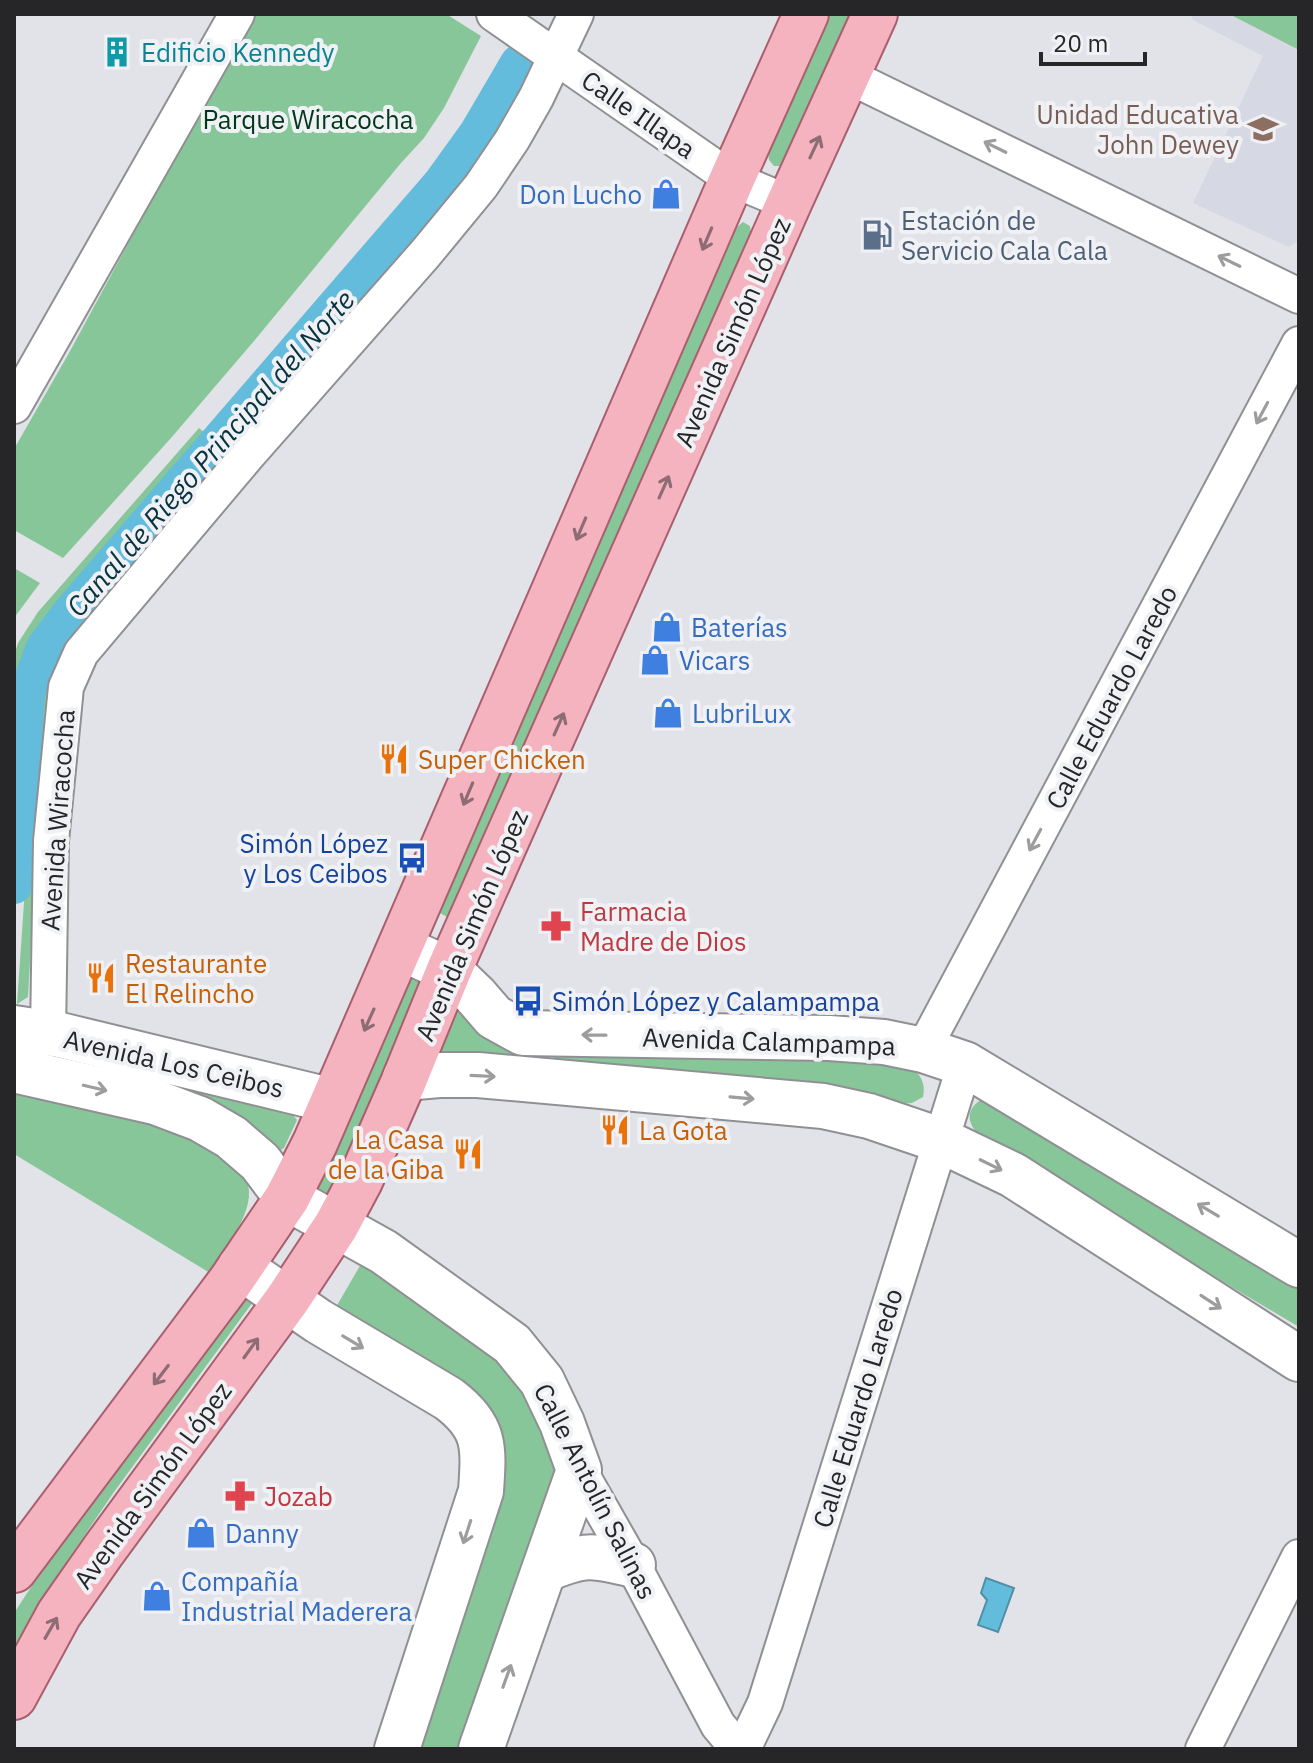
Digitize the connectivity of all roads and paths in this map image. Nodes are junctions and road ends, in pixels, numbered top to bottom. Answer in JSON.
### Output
{"nodes":[{"id":1,"x":237,"y":14,"type":"edge"},
{"id":2,"x":494,"y":14,"type":"edge"},
{"id":3,"x":576,"y":14,"type":"edge"},
{"id":4,"x":806,"y":14,"type":"edge"},
{"id":5,"x":875,"y":14,"type":"edge"},
{"id":6,"x":557,"y":57,"type":"junction"},
{"id":7,"x":848,"y":76,"type":"junction"},
{"id":8,"x":732,"y":179,"type":"junction"},
{"id":9,"x":789,"y":203,"type":"junction"},
{"id":10,"x":1299,"y":296,"type":"edge"},
{"id":11,"x":1299,"y":344,"type":"edge"},
{"id":12,"x":14,"y":406,"type":"edge"},
{"id":13,"x":401,"y":948,"type":"junction"},
{"id":14,"x":449,"y":970,"type":"junction"},
{"id":15,"x":31,"y":1031,"type":"edge"},
{"id":16,"x":537,"y":1034,"type":"junction"},
{"id":17,"x":923,"y":1050,"type":"junction"},
{"id":18,"x":965,"y":1064,"type":"junction"},
{"id":19,"x":14,"y":1070,"type":"edge"},
{"id":20,"x":405,"y":1078,"type":"junction"},
{"id":21,"x":537,"y":1080,"type":"junction"},
{"id":22,"x":333,"y":1101,"type":"junction"},
{"id":23,"x":940,"y":1140,"type":"junction"},
{"id":24,"x":287,"y":1198,"type":"junction"},
{"id":25,"x":336,"y":1226,"type":"junction"},
{"id":26,"x":1299,"y":1265,"type":"edge"},
{"id":27,"x":240,"y":1267,"type":"junction"},
{"id":28,"x":287,"y":1300,"type":"junction"},
{"id":29,"x":1299,"y":1359,"type":"edge"},
{"id":30,"x":579,"y":1470,"type":"junction"},
{"id":31,"x":1299,"y":1557,"type":"edge"},
{"id":32,"x":633,"y":1565,"type":"junction"},
{"id":33,"x":14,"y":1570,"type":"edge"},
{"id":34,"x":545,"y":1570,"type":"junction"},
{"id":35,"x":14,"y":1697,"type":"edge"},
{"id":36,"x":397,"y":1749,"type":"edge"},
{"id":37,"x":481,"y":1749,"type":"edge"},
{"id":38,"x":741,"y":1749,"type":"edge"},
{"id":39,"x":1203,"y":1749,"type":"edge"}],
"edges":[{"from":1,"to":12,"type":"street"},
{"from":2,"to":6,"type":"street","name":"Calle Illapa"},
{"from":3,"to":6,"type":"street","name":"Avenida Wiracocha"},
{"from":4,"to":8,"type":"main road","name":"Avenida Simón López"},
{"from":5,"to":7,"type":"main road","name":"Avenida Simón López"},
{"from":6,"to":8,"type":"street","name":"Calle Illapa"},
{"from":6,"to":15,"type":"street","name":"Avenida Wiracocha"},
{"from":9,"to":7,"type":"main road","name":"Avenida Simón López","one_way":true},
{"from":10,"to":7,"type":"street","one_way":true},
{"from":8,"to":9,"type":"street","name":"Calle Illapa"},
{"from":8,"to":13,"type":"main road","name":"Avenida Simón López","one_way":true},
{"from":14,"to":9,"type":"main road","name":"Avenida Simón López","one_way":true},
{"from":11,"to":17,"type":"street","name":"Calle Eduardo Laredo","one_way":true},
{"from":13,"to":14,"type":"street","name":"Avenida Calampampa"},
{"from":13,"to":22,"type":"main road","name":"Avenida Simón López","one_way":true},
{"from":14,"to":16,"type":"street","name":"Avenida Calampampa"},
{"from":14,"to":20,"type":"main road","name":"Avenida Simón López"},
{"from":15,"to":22,"type":"street","name":"Avenida Los Ceibos"},
{"from":17,"to":16,"type":"street","name":"Avenida Calampampa","one_way":true},
{"from":16,"to":21,"type":"street"},
{"from":17,"to":18,"type":"street","name":"Avenida Calampampa"},
{"from":18,"to":23,"type":"street","name":"Calle Eduardo Laredo"},
{"from":26,"to":18,"type":"street","name":"Avenida Calampampa","one_way":true},
{"from":19,"to":24,"type":"street","name":"Avenida Los Ceibos","one_way":true},
{"from":20,"to":21,"type":"street","name":"Avenida Calampampa","one_way":true},
{"from":20,"to":25,"type":"main road","name":"Avenida Simón López"},
{"from":21,"to":23,"type":"street","name":"Avenida Calampampa","one_way":true},
{"from":22,"to":24,"type":"main road","name":"Avenida Simón López"},
{"from":23,"to":29,"type":"street","name":"Avenida Calampampa","one_way":true},
{"from":23,"to":38,"type":"street","name":"Calle Eduardo Laredo"},
{"from":24,"to":25,"type":"street","name":"Calle Antolín Salinas"},
{"from":24,"to":27,"type":"main road","name":"Avenida Simón López"},
{"from":25,"to":28,"type":"main road","name":"Avenida Simón López"},
{"from":25,"to":30,"type":"street","name":"Calle Antolín Salinas"},
{"from":27,"to":28,"type":"street"},
{"from":27,"to":33,"type":"main road","name":"Avenida Simón López","one_way":true},
{"from":35,"to":28,"type":"main road","name":"Avenida Simón López","one_way":true},
{"from":28,"to":36,"type":"street","one_way":true},
{"from":30,"to":32,"type":"street","name":"Calle Antolín Salinas"},
{"from":30,"to":34,"type":"street"},
{"from":31,"to":39,"type":"street"},
{"from":32,"to":34,"type":"street"},
{"from":32,"to":38,"type":"street","name":"Calle Antolín Salinas"},
{"from":37,"to":34,"type":"street","one_way":true}]}
